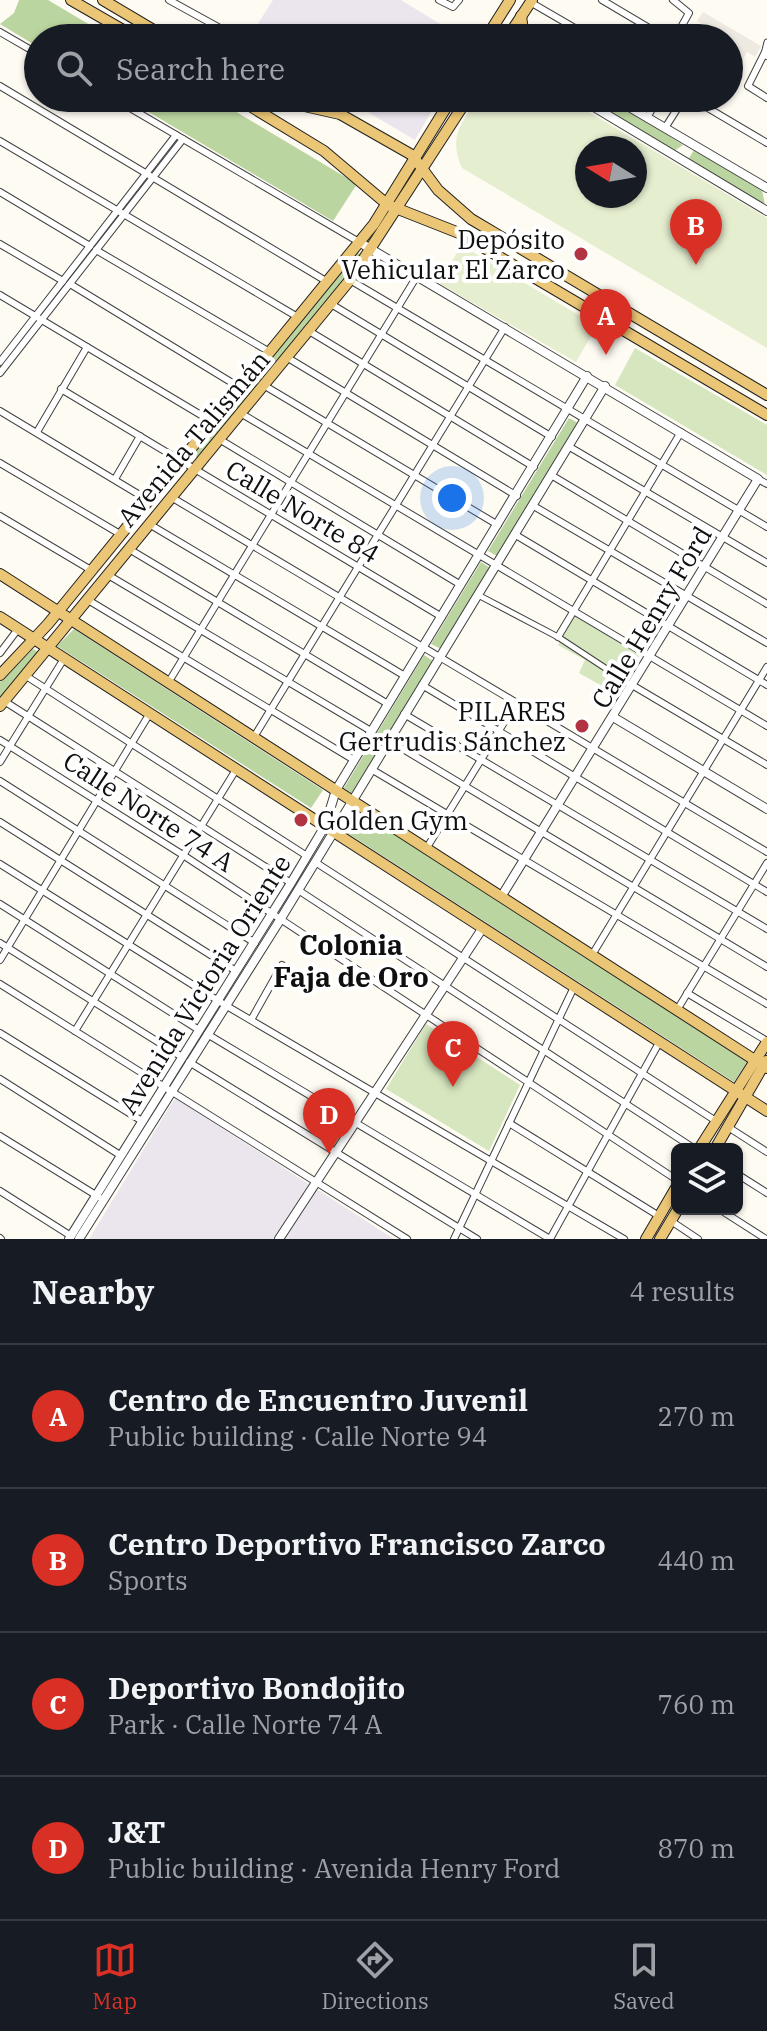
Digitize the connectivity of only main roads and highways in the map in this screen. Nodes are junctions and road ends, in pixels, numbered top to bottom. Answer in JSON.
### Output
{"nodes":[{"id":1,"x":71,"y":0,"type":"edge"},
{"id":2,"x":103,"y":0,"type":"edge"},
{"id":3,"x":510,"y":0,"type":"edge"},
{"id":4,"x":531,"y":1,"type":"edge"},
{"id":5,"x":521,"y":16,"type":"junction"},
{"id":6,"x":113,"y":24,"type":"edge"},
{"id":7,"x":143,"y":24,"type":"edge"},
{"id":8,"x":495,"y":24,"type":"edge"},
{"id":9,"x":516,"y":24,"type":"edge"},
{"id":10,"x":522,"y":24,"type":"edge"},
{"id":11,"x":260,"y":112,"type":"edge"},
{"id":12,"x":331,"y":112,"type":"edge"},
{"id":13,"x":445,"y":112,"type":"edge"},
{"id":14,"x":458,"y":112,"type":"edge"},
{"id":15,"x":419,"y":164,"type":"junction"},
{"id":16,"x":393,"y":206,"type":"junction"},
{"id":17,"x":767,"y":395,"type":"edge"},
{"id":18,"x":767,"y":415,"type":"edge"},
{"id":19,"x":0,"y":574,"type":"edge"},
{"id":20,"x":58,"y":612,"type":"junction"},
{"id":21,"x":0,"y":617,"type":"edge"},
{"id":22,"x":71,"y":621,"type":"junction"},
{"id":23,"x":48,"y":624,"type":"junction"},
{"id":24,"x":60,"y":634,"type":"junction"},
{"id":25,"x":35,"y":639,"type":"junction"},
{"id":26,"x":49,"y":647,"type":"junction"},
{"id":27,"x":0,"y":675,"type":"edge"},
{"id":28,"x":2,"y":704,"type":"edge"},
{"id":29,"x":767,"y":1041,"type":"edge"},
{"id":30,"x":763,"y":1064,"type":"edge"},
{"id":31,"x":740,"y":1094,"type":"junction"},
{"id":32,"x":767,"y":1111,"type":"edge"},
{"id":33,"x":701,"y":1143,"type":"edge"},
{"id":34,"x":719,"y":1143,"type":"edge"},
{"id":35,"x":671,"y":1196,"type":"edge"},
{"id":36,"x":674,"y":1215,"type":"edge"},
{"id":37,"x":646,"y":1239,"type":"edge"},
{"id":38,"x":660,"y":1239,"type":"edge"}],
"edges":[{"from":1,"to":6,"type":"main road"},
{"from":2,"to":7,"type":"main road"},
{"from":3,"to":8,"type":"main road"},
{"from":4,"to":5,"type":"main road"},
{"from":5,"to":9,"type":"main road"},
{"from":5,"to":10,"type":"main road"},
{"from":11,"to":16,"type":"main road"},
{"from":12,"to":15,"type":"main road"},
{"from":13,"to":15,"type":"main road"},
{"from":14,"to":15,"type":"main road"},
{"from":15,"to":16,"type":"main road","name":"Avenida Talismán"},
{"from":15,"to":17,"type":"main road"},
{"from":16,"to":18,"type":"main road"},
{"from":16,"to":20,"type":"main road","name":"Avenida Talismán"},
{"from":16,"to":22,"type":"main road","name":"Avenida Talismán"},
{"from":19,"to":20,"type":"main road"},
{"from":20,"to":22,"type":"main road"},
{"from":20,"to":23,"type":"main road","name":"Avenida Talismán"},
{"from":21,"to":25,"type":"main road"},
{"from":22,"to":24,"type":"main road","name":"Avenida Talismán"},
{"from":22,"to":30,"type":"main road"},
{"from":23,"to":24,"type":"main road"},
{"from":23,"to":25,"type":"main road","name":"Avenida Talismán"},
{"from":24,"to":26,"type":"main road","name":"Avenida Talismán"},
{"from":25,"to":26,"type":"main road"},
{"from":25,"to":27,"type":"main road","name":"Avenida Talismán"},
{"from":26,"to":28,"type":"main road","name":"Avenida Talismán"},
{"from":26,"to":31,"type":"main road"},
{"from":29,"to":30,"type":"main road"},
{"from":30,"to":31,"type":"main road"},
{"from":31,"to":32,"type":"main road"},
{"from":31,"to":33,"type":"main road"},
{"from":31,"to":34,"type":"main road"},
{"from":35,"to":37,"type":"main road"},
{"from":36,"to":38,"type":"main road"}]}
